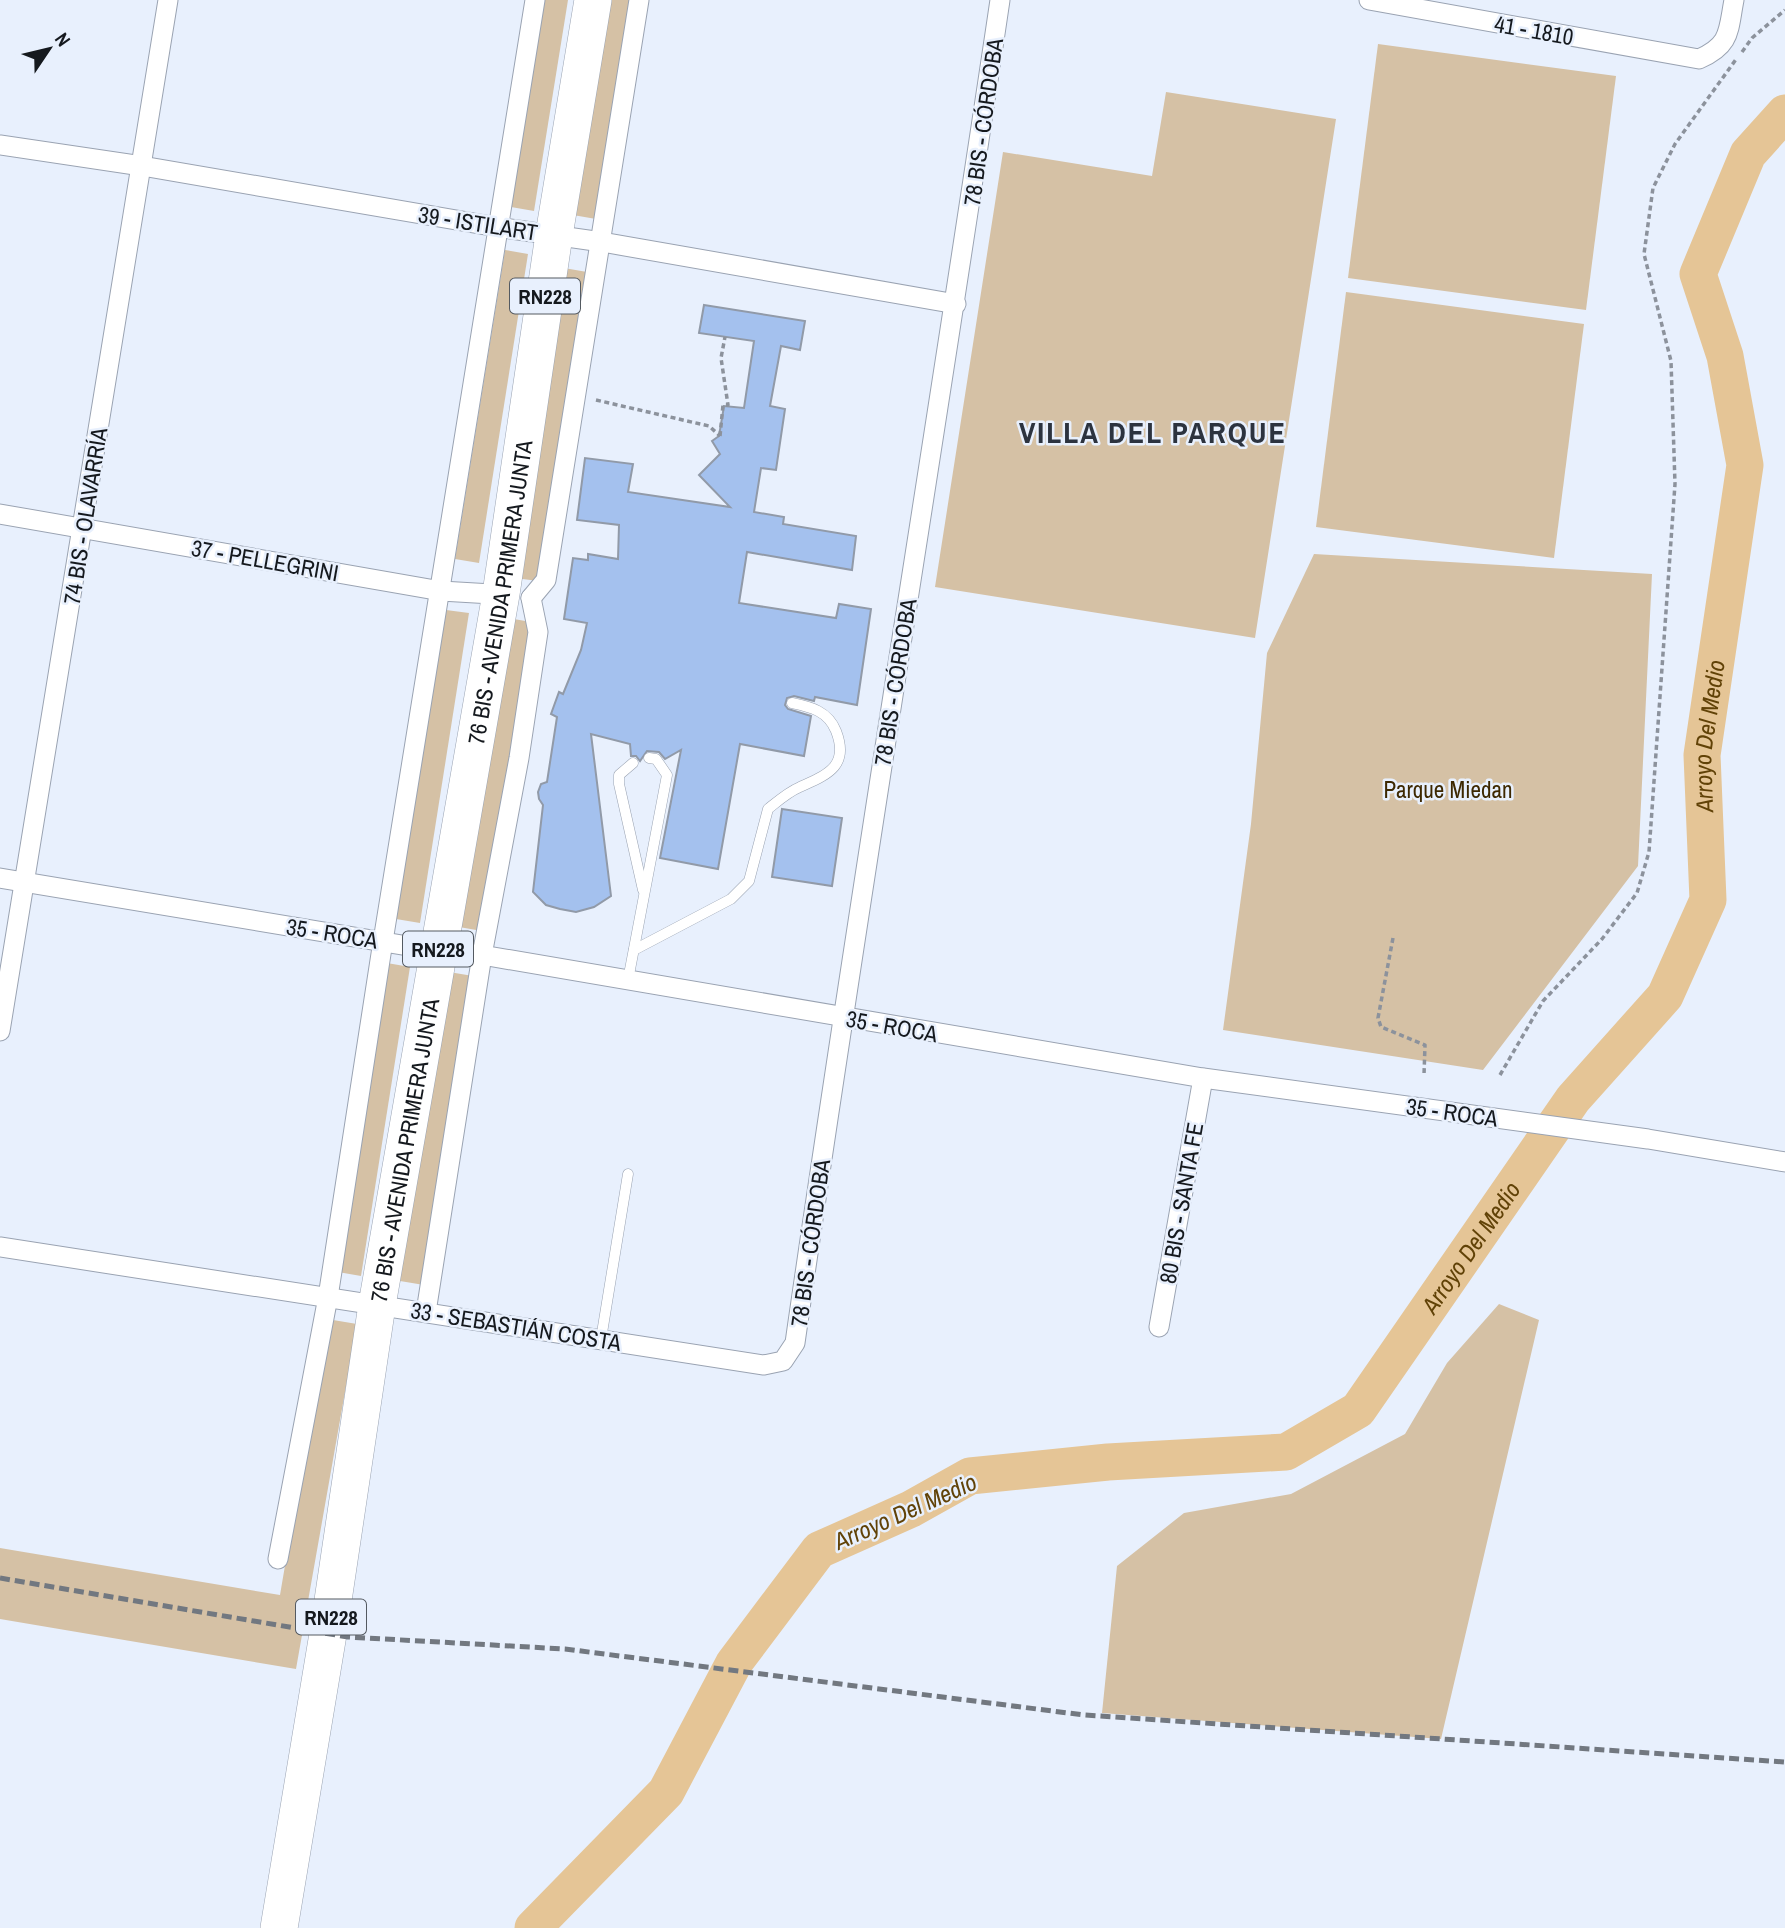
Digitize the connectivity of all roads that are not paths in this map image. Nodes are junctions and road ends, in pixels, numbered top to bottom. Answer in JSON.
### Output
{"nodes":[{"id":1,"x":168,"y":0,"type":"edge"},
{"id":2,"x":535,"y":0,"type":"edge"},
{"id":3,"x":593,"y":0,"type":"edge"},
{"id":4,"x":639,"y":0,"type":"edge"},
{"id":5,"x":1000,"y":0,"type":"edge"},
{"id":6,"x":1369,"y":0,"type":"edge"},
{"id":7,"x":1734,"y":0,"type":"edge"},
{"id":8,"x":0,"y":145,"type":"edge"},
{"id":9,"x":142,"y":166,"type":"junction"},
{"id":10,"x":497,"y":227,"type":"junction"},
{"id":11,"x":554,"y":235,"type":"junction"},
{"id":12,"x":602,"y":242,"type":"junction"},
{"id":13,"x":956,"y":304,"type":"junction"},
{"id":14,"x":0,"y":514,"type":"edge"},
{"id":15,"x":84,"y":527,"type":"junction"},
{"id":16,"x":441,"y":591,"type":"junction"},
{"id":17,"x":516,"y":596,"type":"junction"},
{"id":18,"x":792,"y":703,"type":"dead end"},
{"id":19,"x":649,"y":758,"type":"dead end"},
{"id":20,"x":633,"y":763,"type":"dead end"},
{"id":21,"x":0,"y":878,"type":"edge"},
{"id":22,"x":24,"y":882,"type":"junction"},
{"id":23,"x":644,"y":894,"type":"junction"},
{"id":24,"x":383,"y":941,"type":"junction"},
{"id":25,"x":634,"y":950,"type":"junction"},
{"id":26,"x":438,"y":951,"type":"junction"},
{"id":27,"x":482,"y":955,"type":"junction"},
{"id":28,"x":628,"y":980,"type":"junction"},
{"id":29,"x":842,"y":1018,"type":"junction"},
{"id":30,"x":0,"y":1031,"type":"edge"},
{"id":31,"x":1203,"y":1079,"type":"junction"},
{"id":32,"x":1785,"y":1162,"type":"edge"},
{"id":33,"x":628,"y":1174,"type":"dead end"},
{"id":34,"x":0,"y":1247,"type":"edge"},
{"id":35,"x":328,"y":1297,"type":"junction"},
{"id":36,"x":377,"y":1305,"type":"junction"},
{"id":37,"x":426,"y":1312,"type":"junction"},
{"id":38,"x":1159,"y":1327,"type":"dead end"},
{"id":39,"x":601,"y":1339,"type":"junction"},
{"id":40,"x":783,"y":1361,"type":"joint"},
{"id":41,"x":278,"y":1559,"type":"dead end"},
{"id":42,"x":279,"y":1928,"type":"edge"}],
"edges":[{"from":1,"to":9,"type":"street","name":"74 BIS - OLAVARRÍA"},
{"from":2,"to":10,"type":"street"},
{"from":3,"to":11,"type":"highway","name":"76 BIS - AVENIDA PRIMERA JUNTA","number":"RN228"},
{"from":4,"to":12,"type":"street","name":"76 BIS - AVENIDA PRIMERA JUNTA"},
{"from":5,"to":13,"type":"street","name":"78 BIS - CÓRDOBA"},
{"from":6,"to":7,"type":"street","name":"41 - 1810"},
{"from":8,"to":9,"type":"street","name":"39 - ISTILART"},
{"from":9,"to":10,"type":"street","name":"39 - ISTILART"},
{"from":9,"to":15,"type":"street","name":"74 BIS - OLAVARRÍA"},
{"from":10,"to":11,"type":"street","name":"39 - ISTILART"},
{"from":10,"to":16,"type":"street"},
{"from":11,"to":12,"type":"street","name":"39 - ISTILART"},
{"from":11,"to":17,"type":"highway","name":"76 BIS - AVENIDA PRIMERA JUNTA","number":"RN228"},
{"from":12,"to":13,"type":"street","name":"39 - ISTILART"},
{"from":12,"to":17,"type":"street","name":"76 BIS - AVENIDA PRIMERA JUNTA"},
{"from":13,"to":29,"type":"street","name":"78 BIS - CÓRDOBA"},
{"from":14,"to":15,"type":"street","name":"37 - PELLEGRINI"},
{"from":15,"to":16,"type":"street","name":"37 - PELLEGRINI"},
{"from":15,"to":22,"type":"street","name":"74 BIS - OLAVARRÍA"},
{"from":16,"to":17,"type":"street","name":"37 - PELLEGRINI"},
{"from":16,"to":24,"type":"street"},
{"from":17,"to":26,"type":"highway","name":"76 BIS - AVENIDA PRIMERA JUNTA","number":"RN228"},
{"from":17,"to":27,"type":"street","name":"76 BIS - AVENIDA PRIMERA JUNTA"},
{"from":18,"to":25,"type":"lane"},
{"from":19,"to":23,"type":"lane"},
{"from":20,"to":23,"type":"lane"},
{"from":21,"to":22,"type":"street","name":"35 - ROCA"},
{"from":22,"to":24,"type":"street","name":"35 - ROCA"},
{"from":22,"to":30,"type":"street","name":"74 BIS - OLAVARRÍA"},
{"from":23,"to":25,"type":"lane"},
{"from":24,"to":26,"type":"street","name":"35 - ROCA"},
{"from":24,"to":35,"type":"street"},
{"from":25,"to":28,"type":"lane"},
{"from":26,"to":27,"type":"street","name":"35 - ROCA"},
{"from":26,"to":36,"type":"highway","name":"76 BIS - AVENIDA PRIMERA JUNTA","number":"RN228"},
{"from":27,"to":28,"type":"street","name":"35 - ROCA"},
{"from":27,"to":37,"type":"street","name":"76 BIS - AVENIDA PRIMERA JUNTA"},
{"from":28,"to":29,"type":"street","name":"35 - ROCA"},
{"from":29,"to":31,"type":"street","name":"35 - ROCA"},
{"from":29,"to":40,"type":"street","name":"78 BIS - CÓRDOBA"},
{"from":31,"to":32,"type":"street","name":"35 - ROCA"},
{"from":31,"to":38,"type":"street","name":"80 BIS - SANTA FE"},
{"from":33,"to":39,"type":"lane"},
{"from":34,"to":35,"type":"street","name":"33 - SEBASTIÁN COSTA"},
{"from":35,"to":36,"type":"street","name":"33 - SEBASTIÁN COSTA"},
{"from":35,"to":41,"type":"street"},
{"from":36,"to":37,"type":"street","name":"33 - SEBASTIÁN COSTA"},
{"from":36,"to":42,"type":"highway","name":"76 BIS - AVENIDA PRIMERA JUNTA","number":"RN228"},
{"from":37,"to":39,"type":"street","name":"33 - SEBASTIÁN COSTA"},
{"from":39,"to":40,"type":"street","name":"33 - SEBASTIÁN COSTA"}]}
